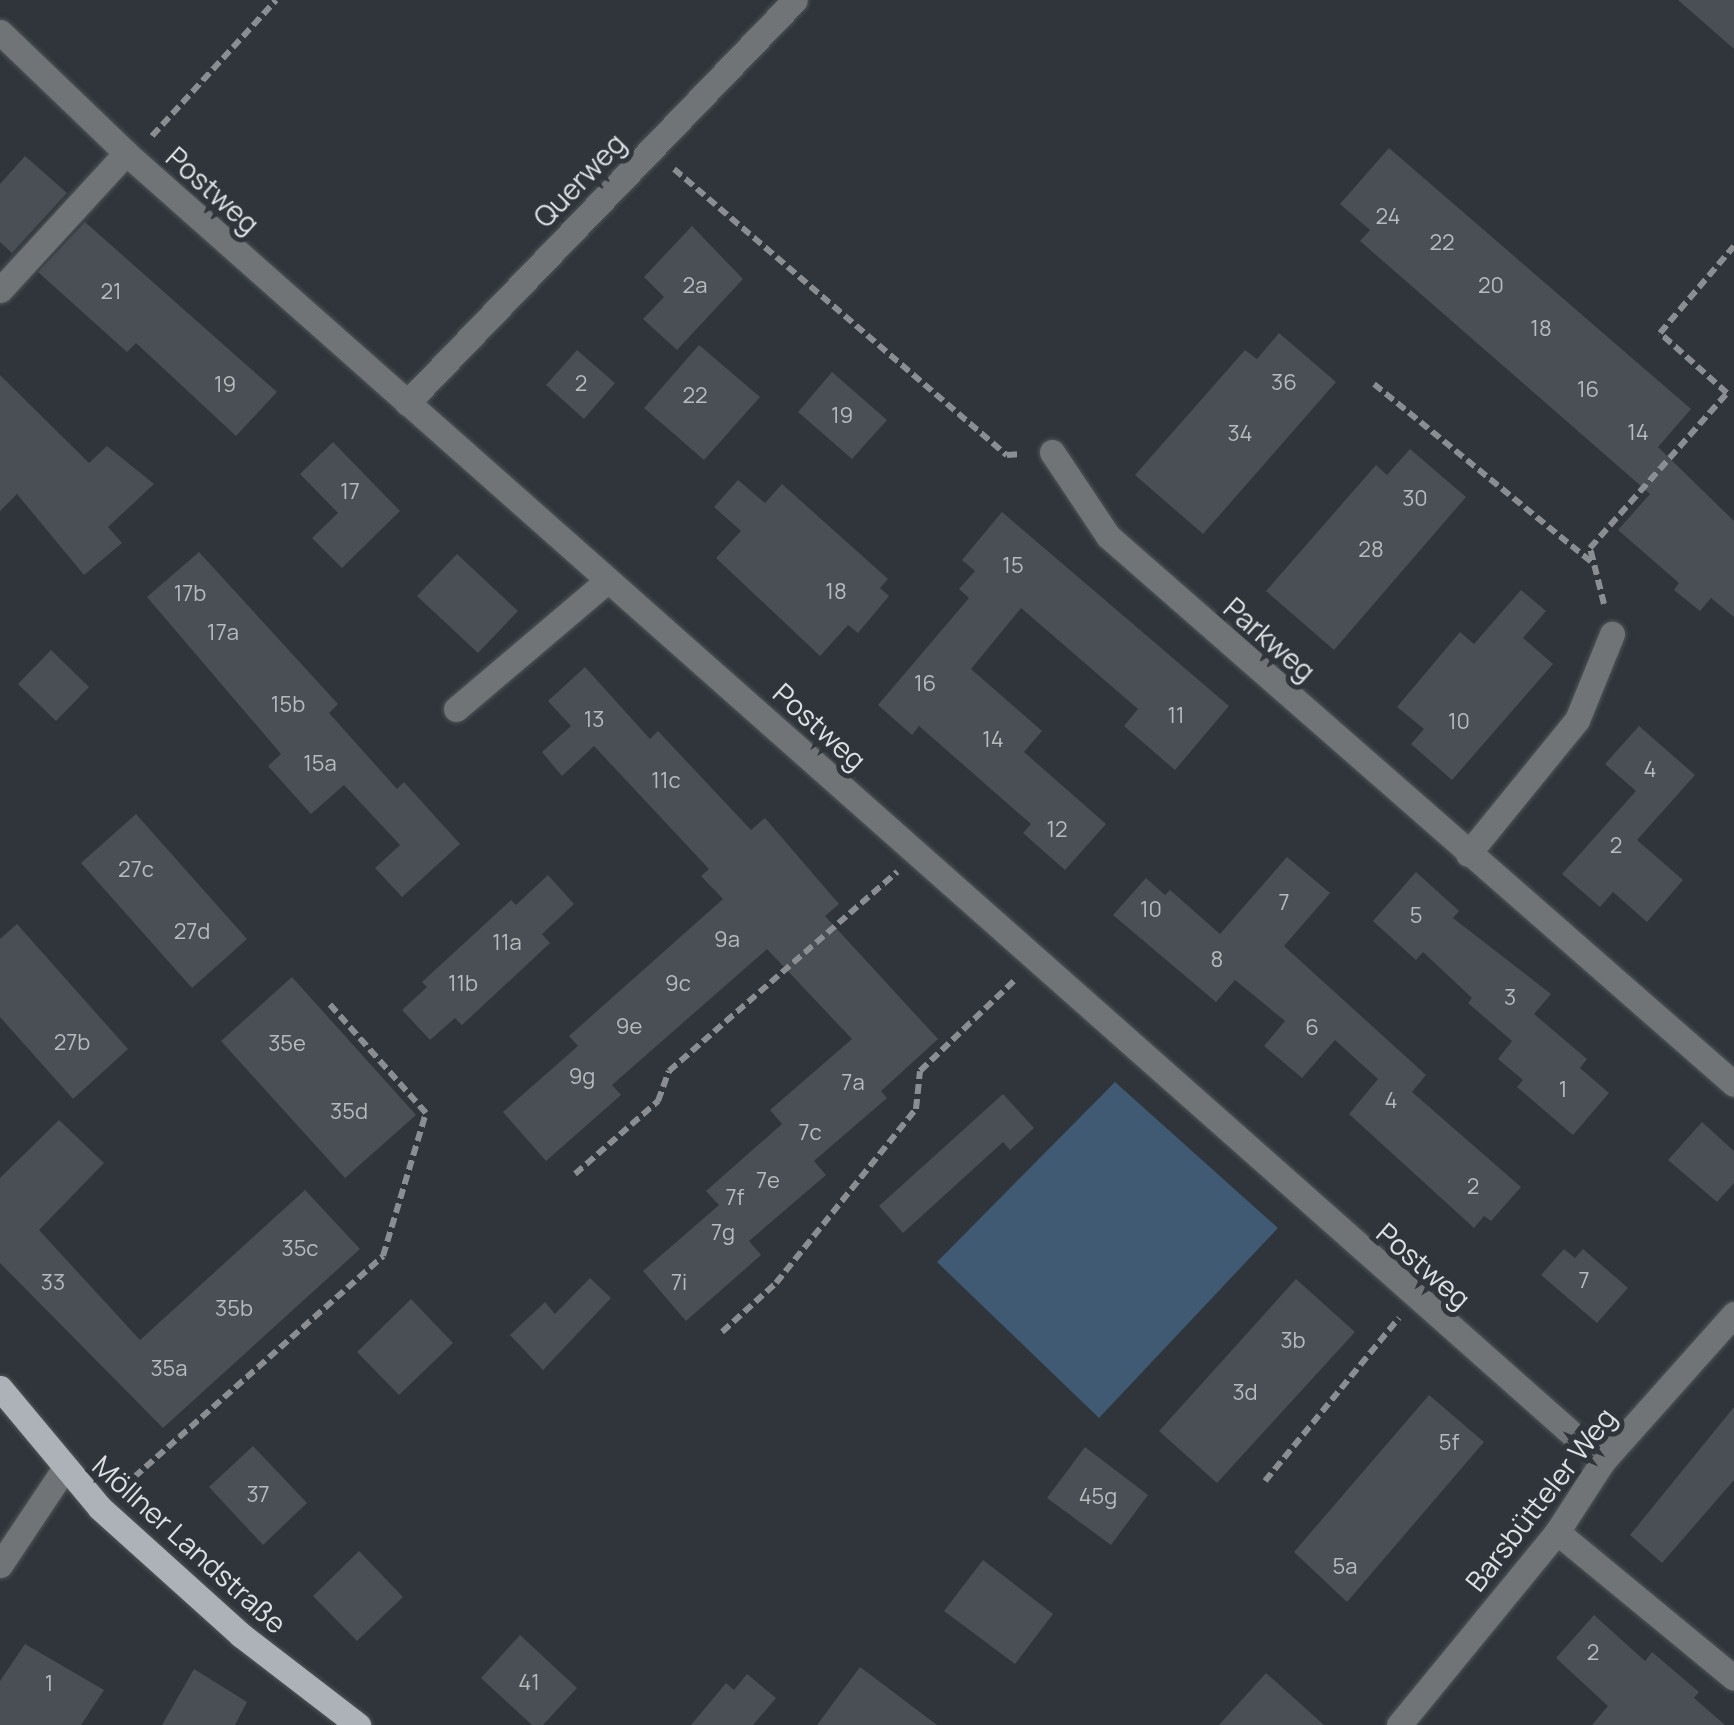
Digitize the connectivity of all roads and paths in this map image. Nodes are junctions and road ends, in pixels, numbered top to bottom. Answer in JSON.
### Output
{"nodes":[{"id":1,"x":276,"y":0,"type":"edge"},
{"id":2,"x":795,"y":0,"type":"edge"},
{"id":3,"x":0,"y":32,"type":"edge"},
{"id":4,"x":651,"y":148,"type":"junction"},
{"id":5,"x":129,"y":156,"type":"junction"},
{"id":6,"x":1734,"y":246,"type":"edge"},
{"id":7,"x":0,"y":290,"type":"edge"},
{"id":8,"x":1374,"y":384,"type":"dead end"},
{"id":9,"x":407,"y":403,"type":"junction"},
{"id":10,"x":1052,"y":452,"type":"joint"},
{"id":11,"x":1593,"y":563,"type":"junction"},
{"id":12,"x":608,"y":580,"type":"junction"},
{"id":13,"x":1612,"y":634,"type":"joint"},
{"id":14,"x":456,"y":708,"type":"dead end"},
{"id":15,"x":1468,"y":854,"type":"junction"},
{"id":16,"x":916,"y":855,"type":"junction"},
{"id":17,"x":1034,"y":962,"type":"junction"},
{"id":18,"x":327,"y":1001,"type":"dead end"},
{"id":19,"x":1734,"y":1084,"type":"edge"},
{"id":20,"x":575,"y":1174,"type":"dead end"},
{"id":21,"x":1416,"y":1298,"type":"junction"},
{"id":22,"x":1734,"y":1314,"type":"edge"},
{"id":23,"x":722,"y":1332,"type":"dead end"},
{"id":24,"x":0,"y":1388,"type":"edge"},
{"id":25,"x":1603,"y":1462,"type":"junction"},
{"id":26,"x":64,"y":1469,"type":"junction"},
{"id":27,"x":1264,"y":1481,"type":"dead end"},
{"id":28,"x":100,"y":1508,"type":"junction"},
{"id":29,"x":1557,"y":1532,"type":"junction"},
{"id":30,"x":0,"y":1565,"type":"edge"},
{"id":31,"x":1734,"y":1678,"type":"edge"},
{"id":32,"x":358,"y":1725,"type":"edge"},
{"id":33,"x":1398,"y":1725,"type":"edge"}],
"edges":[{"from":1,"to":5,"type":"path"},
{"from":2,"to":4,"type":"street","name":"Querweg"},
{"from":3,"to":5,"type":"street","name":"Postweg"},
{"from":4,"to":9,"type":"street","name":"Querweg"},
{"from":4,"to":10,"type":"path"},
{"from":5,"to":7,"type":"street"},
{"from":5,"to":9,"type":"street","name":"Postweg"},
{"from":6,"to":11,"type":"path"},
{"from":8,"to":11,"type":"path"},
{"from":9,"to":12,"type":"street","name":"Postweg"},
{"from":10,"to":15,"type":"street","name":"Parkweg"},
{"from":11,"to":13,"type":"path"},
{"from":12,"to":14,"type":"street"},
{"from":12,"to":16,"type":"street","name":"Postweg"},
{"from":13,"to":15,"type":"street"},
{"from":15,"to":19,"type":"street","name":"Parkweg"},
{"from":16,"to":17,"type":"street","name":"Postweg"},
{"from":16,"to":20,"type":"path"},
{"from":17,"to":21,"type":"street","name":"Postweg"},
{"from":17,"to":23,"type":"path"},
{"from":18,"to":28,"type":"path"},
{"from":21,"to":25,"type":"street","name":"Postweg"},
{"from":21,"to":27,"type":"path"},
{"from":22,"to":25,"type":"street","name":"Barsbütteler Weg"},
{"from":24,"to":26,"type":"main road","name":"Möllner Landstraße"},
{"from":25,"to":29,"type":"street","name":"Barsbütteler Weg"},
{"from":26,"to":28,"type":"main road","name":"Möllner Landstraße"},
{"from":26,"to":30,"type":"street"},
{"from":28,"to":32,"type":"main road","name":"Möllner Landstraße"},
{"from":29,"to":31,"type":"street"},
{"from":29,"to":33,"type":"street","name":"Barsbütteler Weg"}]}
